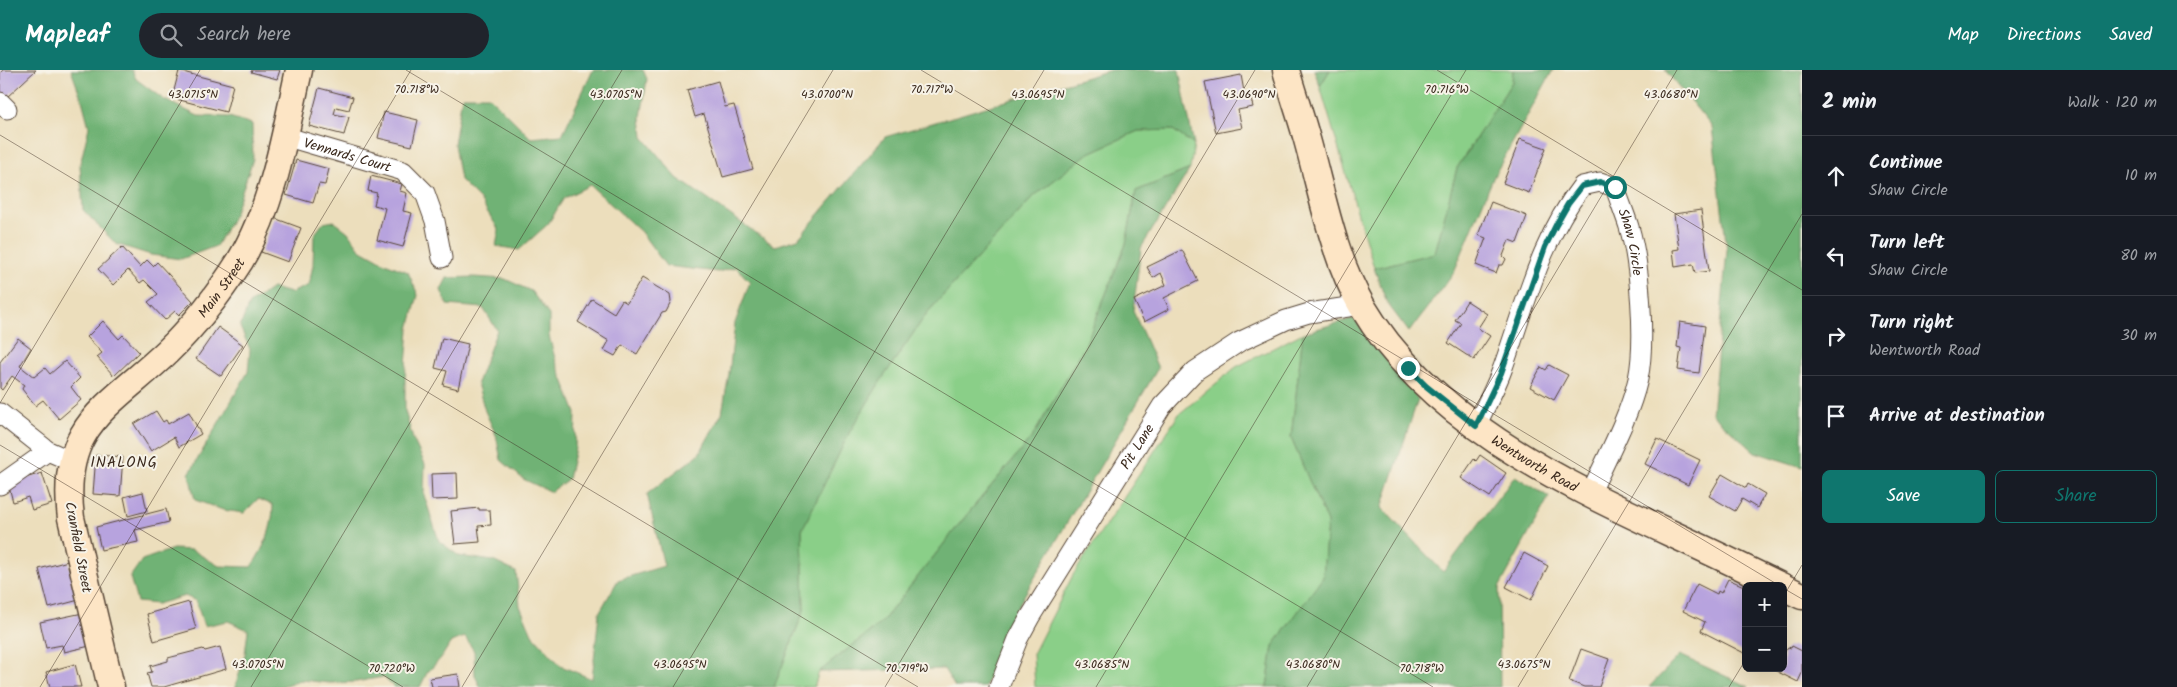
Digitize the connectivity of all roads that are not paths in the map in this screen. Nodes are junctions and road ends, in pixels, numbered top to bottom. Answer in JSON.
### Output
{"nodes":[{"id":1,"x":299,"y":70,"type":"edge"},
{"id":2,"x":1286,"y":70,"type":"edge"},
{"id":3,"x":284,"y":136,"type":"junction"},
{"id":4,"x":442,"y":258,"type":"dead end"},
{"id":5,"x":1362,"y":305,"type":"junction"},
{"id":6,"x":0,"y":413,"type":"edge"},
{"id":7,"x":1476,"y":426,"type":"junction"},
{"id":8,"x":60,"y":456,"type":"junction"},
{"id":9,"x":0,"y":486,"type":"edge"},
{"id":10,"x":1589,"y":496,"type":"junction"},
{"id":11,"x":1773,"y":582,"type":"edge"},
{"id":12,"x":1787,"y":588,"type":"edge"},
{"id":13,"x":1802,"y":596,"type":"edge"},
{"id":14,"x":112,"y":687,"type":"edge"},
{"id":15,"x":999,"y":687,"type":"edge"}],
"edges":[{"from":1,"to":3,"type":"main road","name":"Main Street"},
{"from":2,"to":5,"type":"main road","name":"Wentworth Road"},
{"from":3,"to":4,"type":"street","name":"Vennards Court"},
{"from":3,"to":8,"type":"main road","name":"Main Street"},
{"from":5,"to":7,"type":"main road","name":"Wentworth Road"},
{"from":5,"to":15,"type":"street","name":"Pit Lane"},
{"from":6,"to":8,"type":"street"},
{"from":7,"to":10,"type":"main road","name":"Wentworth Road"},
{"from":7,"to":10,"type":"street","name":"Shaw Circle"},
{"from":8,"to":9,"type":"street"},
{"from":8,"to":14,"type":"main road","name":"Cranfield Street"},
{"from":10,"to":11,"type":"main road","name":"Wentworth Road"},
{"from":12,"to":13,"type":"main road","name":"Wentworth Road"}]}
